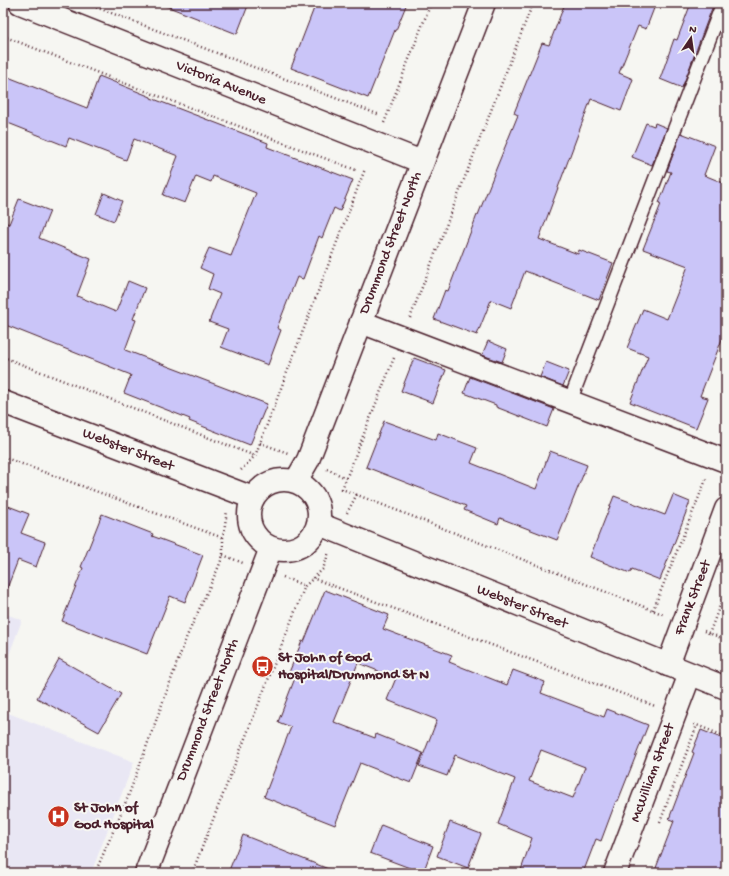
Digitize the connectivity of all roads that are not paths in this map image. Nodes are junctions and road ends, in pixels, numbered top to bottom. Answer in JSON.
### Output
{"nodes":[{"id":1,"x":20,"y":3,"type":"edge"},
{"id":2,"x":484,"y":3,"type":"edge"},
{"id":3,"x":724,"y":3,"type":"edge"},
{"id":4,"x":422,"y":162,"type":"junction"},
{"id":5,"x":361,"y":322,"type":"junction"},
{"id":6,"x":3,"y":402,"type":"edge"},
{"id":7,"x":570,"y":402,"type":"junction"},
{"id":8,"x":720,"y":459,"type":"edge"},
{"id":9,"x":296,"y":481,"type":"junction"},
{"id":10,"x":253,"y":498,"type":"junction"},
{"id":11,"x":726,"y":509,"type":"edge"},
{"id":12,"x":319,"y":524,"type":"junction"},
{"id":13,"x":271,"y":548,"type":"junction"},
{"id":14,"x":668,"y":665,"type":"junction"},
{"id":15,"x":690,"y":674,"type":"junction"},
{"id":16,"x":726,"y":688,"type":"edge"},
{"id":17,"x":146,"y":873,"type":"edge"},
{"id":18,"x":615,"y":873,"type":"edge"}],
"edges":[{"from":1,"to":4,"type":"street","name":"Victoria Avenue"},
{"from":2,"to":4,"type":"street","name":"Drummond Street North"},
{"from":3,"to":7,"type":"lane"},
{"from":4,"to":5,"type":"street","name":"Drummond Street North"},
{"from":5,"to":7,"type":"street"},
{"from":5,"to":9,"type":"street","name":"Drummond Street North"},
{"from":6,"to":10,"type":"street","name":"Webster Street"},
{"from":7,"to":8,"type":"street"},
{"from":9,"to":10,"type":"street"},
{"from":9,"to":12,"type":"street"},
{"from":10,"to":13,"type":"street"},
{"from":11,"to":14,"type":"street","name":"Frank Street"},
{"from":12,"to":13,"type":"street"},
{"from":12,"to":14,"type":"street","name":"Webster Street"},
{"from":13,"to":17,"type":"street","name":"Drummond Street North"},
{"from":14,"to":15,"type":"street","name":"Webster Street"},
{"from":15,"to":16,"type":"street","name":"Webster Street"},
{"from":15,"to":18,"type":"street","name":"McWilliam Street"}]}
